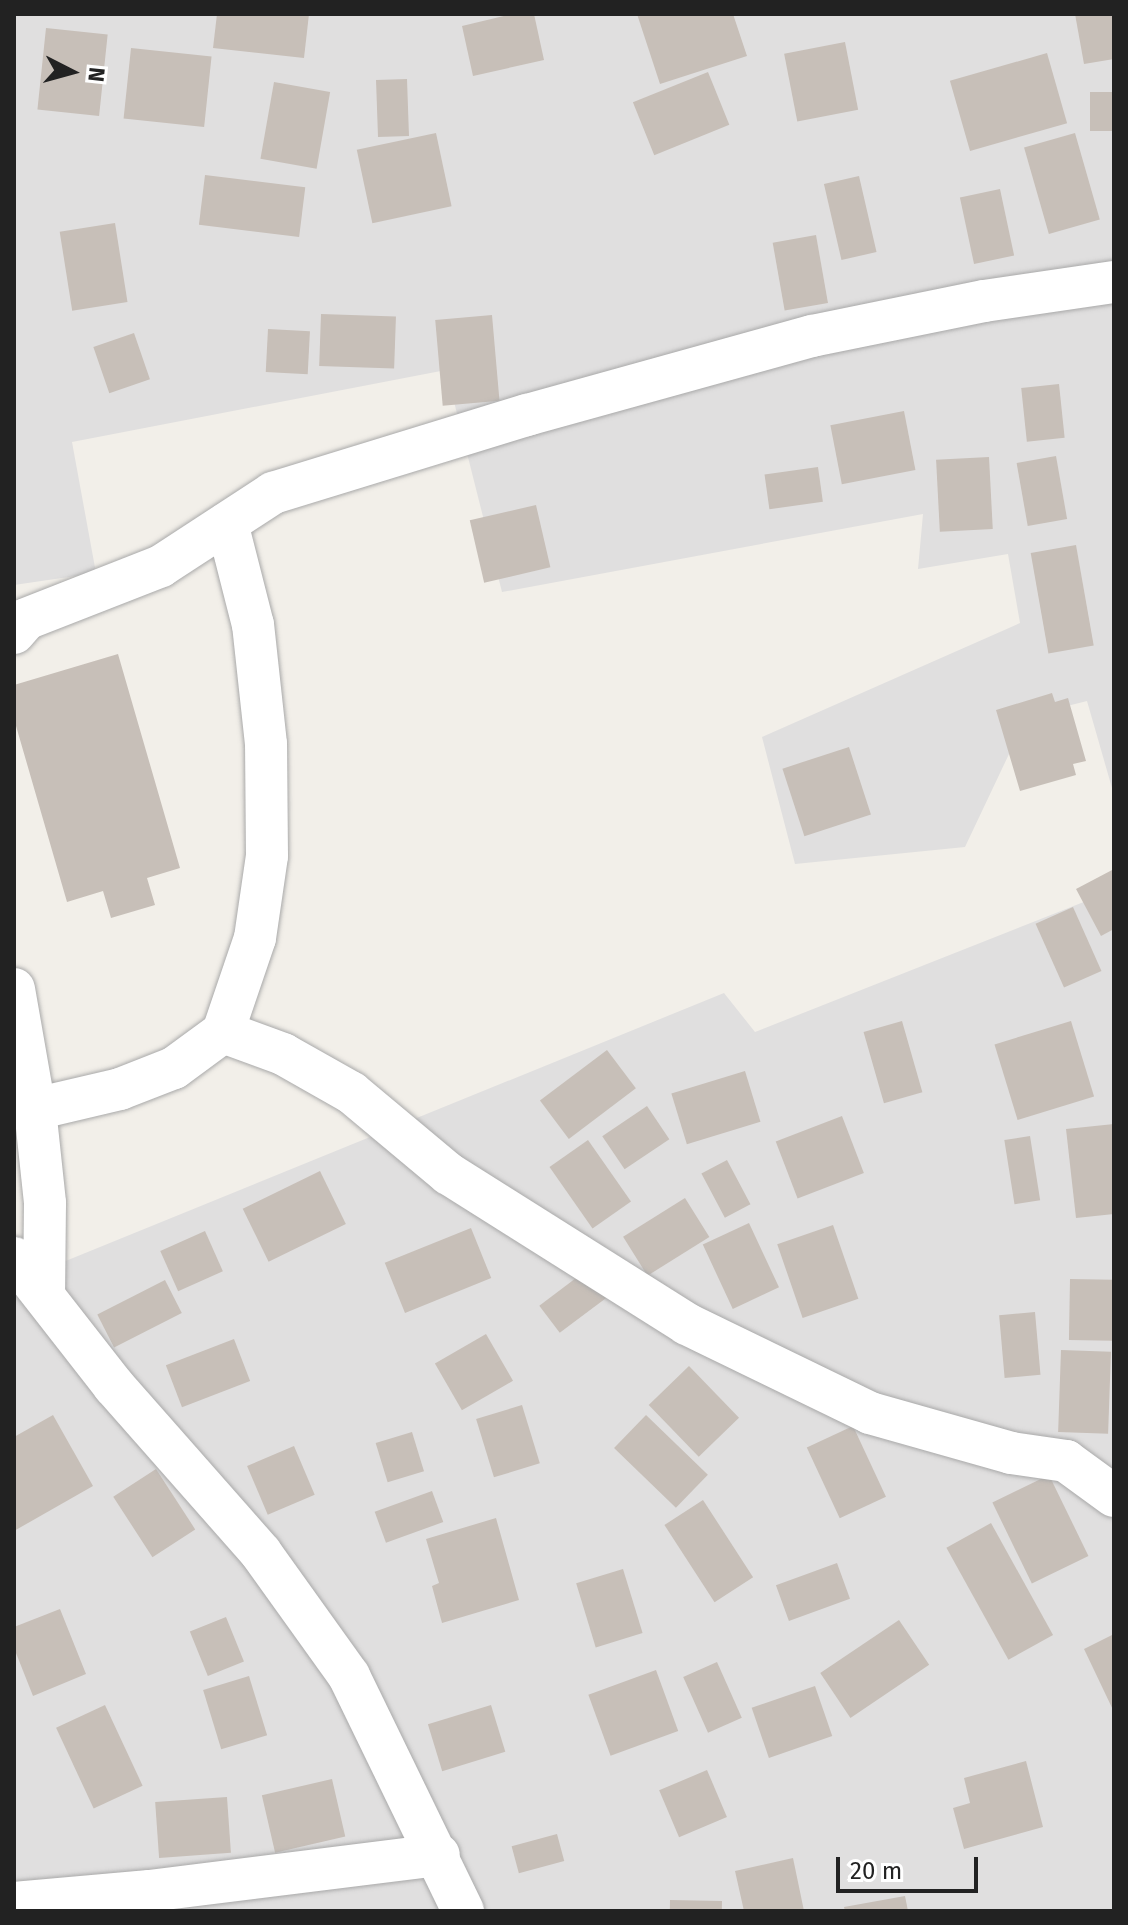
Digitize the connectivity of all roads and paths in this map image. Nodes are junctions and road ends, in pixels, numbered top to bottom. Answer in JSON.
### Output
{"nodes":[{"id":1,"x":1114,"y":282,"type":"edge"},
{"id":2,"x":227,"y":523,"type":"junction"},
{"id":3,"x":14,"y":633,"type":"edge"},
{"id":4,"x":14,"y":989,"type":"edge"},
{"id":5,"x":223,"y":1032,"type":"junction"},
{"id":6,"x":35,"y":1109,"type":"junction"},
{"id":7,"x":14,"y":1258,"type":"edge"},
{"id":8,"x":44,"y":1295,"type":"junction"},
{"id":9,"x":1114,"y":1496,"type":"edge"},
{"id":10,"x":439,"y":1855,"type":"junction"},
{"id":11,"x":14,"y":1903,"type":"edge"},
{"id":12,"x":463,"y":1911,"type":"edge"}],
"edges":[{"from":1,"to":2,"type":"street"},
{"from":2,"to":3,"type":"street"},
{"from":2,"to":5,"type":"street"},
{"from":4,"to":6,"type":"street"},
{"from":5,"to":6,"type":"street"},
{"from":5,"to":9,"type":"street"},
{"from":6,"to":8,"type":"street"},
{"from":7,"to":8,"type":"street"},
{"from":8,"to":10,"type":"street"},
{"from":10,"to":11,"type":"street"},
{"from":10,"to":12,"type":"street"}]}
